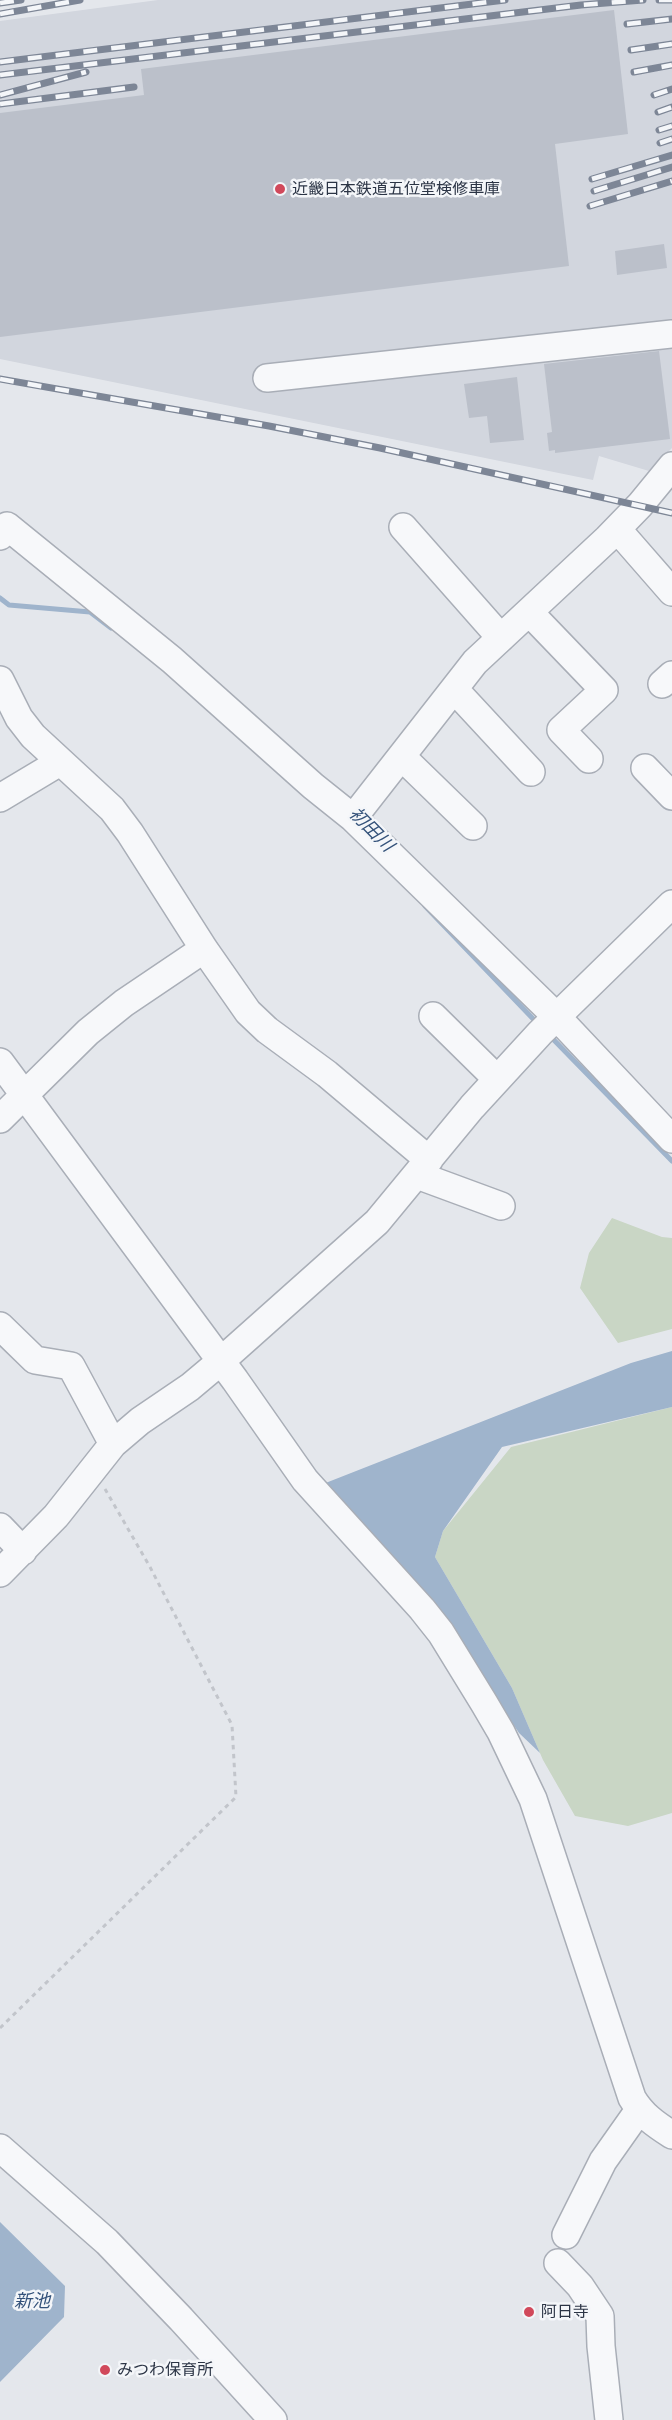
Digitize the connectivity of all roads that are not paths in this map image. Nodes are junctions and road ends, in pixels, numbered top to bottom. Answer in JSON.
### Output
{"nodes":[{"id":1,"x":672,"y":334,"type":"edge"},
{"id":2,"x":267,"y":378,"type":"dead end"},
{"id":3,"x":667,"y":471,"type":"edge"},
{"id":4,"x":403,"y":527,"type":"dead end"},
{"id":5,"x":617,"y":529,"type":"junction"},
{"id":6,"x":0,"y":536,"type":"edge"},
{"id":7,"x":672,"y":592,"type":"edge"},
{"id":8,"x":529,"y":612,"type":"junction"},
{"id":9,"x":501,"y":638,"type":"junction"},
{"id":10,"x":0,"y":680,"type":"edge"},
{"id":11,"x":454,"y":689,"type":"junction"},
{"id":12,"x":402,"y":757,"type":"junction"},
{"id":13,"x":589,"y":759,"type":"dead end"},
{"id":14,"x":60,"y":762,"type":"junction"},
{"id":15,"x":645,"y":768,"type":"dead end"},
{"id":16,"x":531,"y":772,"type":"dead end"},
{"id":17,"x":672,"y":796,"type":"edge"},
{"id":18,"x":0,"y":798,"type":"edge"},
{"id":19,"x":353,"y":818,"type":"junction"},
{"id":20,"x":473,"y":826,"type":"dead end"},
{"id":21,"x":668,"y":916,"type":"edge"},
{"id":22,"x":204,"y":949,"type":"junction"},
{"id":23,"x":433,"y":1016,"type":"dead end"},
{"id":24,"x":548,"y":1024,"type":"junction"},
{"id":25,"x":0,"y":1062,"type":"edge"},
{"id":26,"x":497,"y":1079,"type":"junction"},
{"id":27,"x":24,"y":1096,"type":"junction"},
{"id":28,"x":0,"y":1119,"type":"edge"},
{"id":29,"x":672,"y":1138,"type":"edge"},
{"id":30,"x":423,"y":1168,"type":"junction"},
{"id":31,"x":501,"y":1206,"type":"dead end"},
{"id":32,"x":0,"y":1326,"type":"edge"},
{"id":33,"x":221,"y":1361,"type":"junction"},
{"id":34,"x":113,"y":1444,"type":"junction"},
{"id":35,"x":0,"y":1527,"type":"edge"},
{"id":36,"x":23,"y":1551,"type":"junction"},
{"id":37,"x":0,"y":1573,"type":"edge"},
{"id":38,"x":639,"y":2110,"type":"junction"},
{"id":39,"x":672,"y":2135,"type":"edge"},
{"id":40,"x":0,"y":2148,"type":"edge"},
{"id":41,"x":566,"y":2235,"type":"dead end"},
{"id":42,"x":558,"y":2263,"type":"dead end"},
{"id":43,"x":273,"y":2420,"type":"edge"},
{"id":44,"x":609,"y":2420,"type":"edge"}],
"edges":[{"from":1,"to":2,"type":"street"},
{"from":3,"to":5,"type":"street"},
{"from":4,"to":9,"type":"street"},
{"from":5,"to":7,"type":"street"},
{"from":5,"to":8,"type":"street"},
{"from":6,"to":19,"type":"street"},
{"from":8,"to":9,"type":"street"},
{"from":8,"to":13,"type":"street"},
{"from":9,"to":11,"type":"street"},
{"from":10,"to":14,"type":"street"},
{"from":11,"to":12,"type":"street"},
{"from":11,"to":16,"type":"street"},
{"from":12,"to":19,"type":"street"},
{"from":12,"to":20,"type":"street"},
{"from":14,"to":18,"type":"street"},
{"from":14,"to":22,"type":"street"},
{"from":15,"to":17,"type":"street"},
{"from":19,"to":24,"type":"street"},
{"from":21,"to":24,"type":"street"},
{"from":22,"to":27,"type":"street"},
{"from":22,"to":30,"type":"street"},
{"from":23,"to":26,"type":"street"},
{"from":24,"to":26,"type":"street"},
{"from":24,"to":29,"type":"street"},
{"from":25,"to":27,"type":"street"},
{"from":26,"to":30,"type":"street"},
{"from":27,"to":28,"type":"street"},
{"from":27,"to":33,"type":"street"},
{"from":30,"to":31,"type":"street"},
{"from":30,"to":33,"type":"street"},
{"from":32,"to":34,"type":"street"},
{"from":33,"to":34,"type":"street"},
{"from":33,"to":38,"type":"street"},
{"from":34,"to":36,"type":"street"},
{"from":35,"to":36,"type":"street"},
{"from":36,"to":37,"type":"street"},
{"from":38,"to":39,"type":"street"},
{"from":38,"to":41,"type":"street"},
{"from":40,"to":43,"type":"street"},
{"from":42,"to":44,"type":"street"}]}
